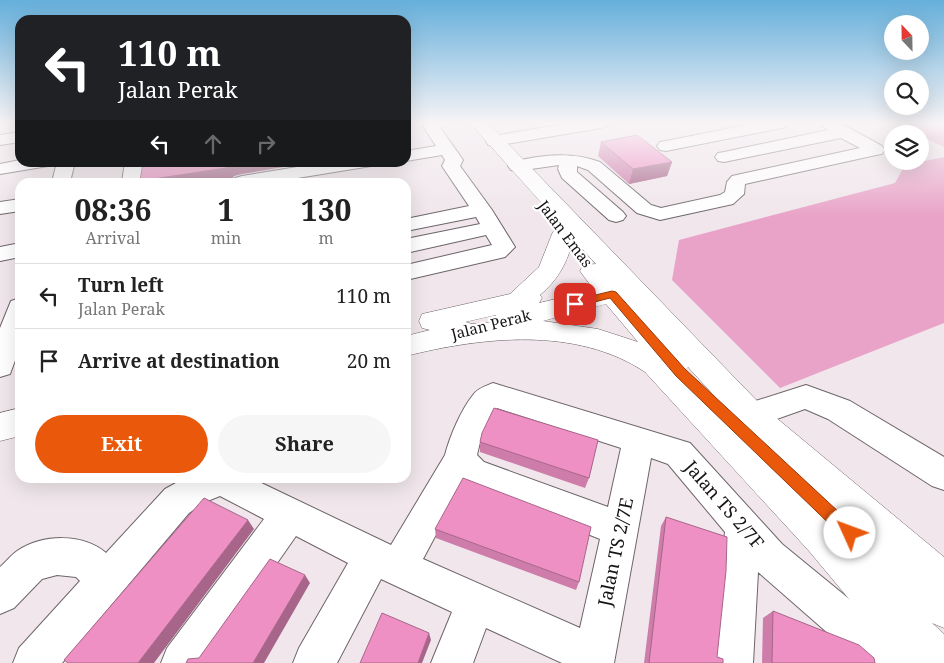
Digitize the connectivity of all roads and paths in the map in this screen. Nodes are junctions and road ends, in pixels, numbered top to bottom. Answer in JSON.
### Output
{"nodes":[{"id":1,"x":450,"y":154,"type":"edge"},
{"id":2,"x":505,"y":154,"type":"edge"},
{"id":3,"x":739,"y":154,"type":"edge"},
{"id":4,"x":858,"y":154,"type":"edge"},
{"id":5,"x":724,"y":157,"type":"dead end"},
{"id":6,"x":569,"y":159,"type":"junction"},
{"id":7,"x":15,"y":166,"type":"edge"},
{"id":8,"x":516,"y":166,"type":"junction"},
{"id":9,"x":334,"y":167,"type":"edge"},
{"id":10,"x":0,"y":169,"type":"edge"},
{"id":11,"x":267,"y":178,"type":"edge"},
{"id":12,"x":15,"y":206,"type":"edge"},
{"id":13,"x":0,"y":208,"type":"edge"},
{"id":14,"x":616,"y":216,"type":"dead end"},
{"id":15,"x":411,"y":225,"type":"edge"},
{"id":16,"x":492,"y":226,"type":"junction"},
{"id":17,"x":563,"y":234,"type":"junction"},
{"id":18,"x":411,"y":245,"type":"edge"},
{"id":19,"x":15,"y":251,"type":"edge"},
{"id":20,"x":0,"y":254,"type":"edge"},
{"id":21,"x":411,"y":272,"type":"edge"},
{"id":22,"x":616,"y":285,"type":"junction"},
{"id":23,"x":518,"y":300,"type":"junction"},
{"id":24,"x":15,"y":308,"type":"edge"},
{"id":25,"x":0,"y":312,"type":"edge"},
{"id":26,"x":15,"y":322,"type":"edge"},
{"id":27,"x":411,"y":327,"type":"edge"},
{"id":28,"x":446,"y":336,"type":"junction"},
{"id":29,"x":411,"y":345,"type":"edge"},
{"id":30,"x":0,"y":366,"type":"edge"},
{"id":31,"x":751,"y":415,"type":"junction"},
{"id":32,"x":15,"y":423,"type":"edge"},
{"id":33,"x":0,"y":426,"type":"edge"},
{"id":34,"x":15,"y":440,"type":"edge"},
{"id":35,"x":639,"y":440,"type":"junction"},
{"id":36,"x":0,"y":444,"type":"edge"},
{"id":37,"x":460,"y":459,"type":"junction"},
{"id":38,"x":944,"y":475,"type":"edge"},
{"id":39,"x":212,"y":483,"type":"edge"},
{"id":40,"x":228,"y":483,"type":"edge"},
{"id":41,"x":290,"y":514,"type":"junction"},
{"id":42,"x":744,"y":527,"type":"junction"},
{"id":43,"x":620,"y":529,"type":"junction"},
{"id":44,"x":822,"y":538,"type":"junction"},
{"id":45,"x":385,"y":562,"type":"junction"},
{"id":46,"x":107,"y":580,"type":"junction"},
{"id":47,"x":944,"y":581,"type":"edge"},
{"id":48,"x":0,"y":594,"type":"edge"},
{"id":49,"x":476,"y":603,"type":"junction"},
{"id":50,"x":944,"y":607,"type":"edge"},
{"id":51,"x":944,"y":637,"type":"edge"},
{"id":52,"x":593,"y":659,"type":"edge"},
{"id":53,"x":34,"y":663,"type":"edge"},
{"id":54,"x":182,"y":663,"type":"edge"},
{"id":55,"x":314,"y":663,"type":"edge"},
{"id":56,"x":452,"y":663,"type":"edge"},
{"id":57,"x":732,"y":663,"type":"edge"},
{"id":58,"x":894,"y":663,"type":"edge"},
{"id":59,"x":943,"y":663,"type":"edge"}],
"edges":[{"from":1,"to":16,"type":"street"},
{"from":2,"to":8,"type":"main road","name":"Jalan Emas"},
{"from":3,"to":5,"type":"street"},
{"from":4,"to":6,"type":"street"},
{"from":6,"to":8,"type":"street"},
{"from":6,"to":14,"type":"street"},
{"from":7,"to":10,"type":"street"},
{"from":8,"to":17,"type":"main road","name":"Jalan Emas"},
{"from":8,"to":22,"type":"main road","name":"Jalan Emas"},
{"from":9,"to":11,"type":"street"},
{"from":12,"to":13,"type":"street"},
{"from":15,"to":16,"type":"street"},
{"from":16,"to":18,"type":"street"},
{"from":16,"to":21,"type":"street"},
{"from":17,"to":22,"type":"main road","name":"Jalan Emas"},
{"from":17,"to":23,"type":"main road"},
{"from":19,"to":20,"type":"street"},
{"from":22,"to":23,"type":"main road","name":"Jalan Perak"},
{"from":22,"to":28,"type":"main road","name":"Jalan Perak"},
{"from":22,"to":31,"type":"main road","name":"Jalan Emas"},
{"from":22,"to":50,"type":"main road","name":"Jalan Emas"},
{"from":23,"to":27,"type":"main road","name":"Jalan Perak"},
{"from":24,"to":25,"type":"street"},
{"from":26,"to":30,"type":"street"},
{"from":28,"to":29,"type":"main road","name":"Jalan Perak"},
{"from":28,"to":44,"type":"main road"},
{"from":31,"to":38,"type":"street"},
{"from":31,"to":47,"type":"main road","name":"Jalan Emas"},
{"from":32,"to":33,"type":"main road"},
{"from":34,"to":36,"type":"main road"},
{"from":35,"to":37,"type":"street","name":"Jalan TS 2/7F"},
{"from":35,"to":42,"type":"street","name":"Jalan TS 2/7F"},
{"from":35,"to":43,"type":"street","name":"Jalan TS 2/7E"},
{"from":37,"to":43,"type":"street"},
{"from":37,"to":45,"type":"street"},
{"from":39,"to":46,"type":"street"},
{"from":40,"to":41,"type":"street"},
{"from":41,"to":45,"type":"street"},
{"from":41,"to":54,"type":"street"},
{"from":42,"to":57,"type":"street"},
{"from":42,"to":58,"type":"street","name":"Jalan TS 2/7F"},
{"from":43,"to":52,"type":"street","name":"Jalan TS 2/7E"},
{"from":44,"to":51,"type":"main road"},
{"from":44,"to":59,"type":"main road"},
{"from":45,"to":49,"type":"street"},
{"from":45,"to":55,"type":"street"},
{"from":46,"to":48,"type":"street"},
{"from":46,"to":53,"type":"street"},
{"from":49,"to":52,"type":"street"},
{"from":49,"to":56,"type":"street"}]}
